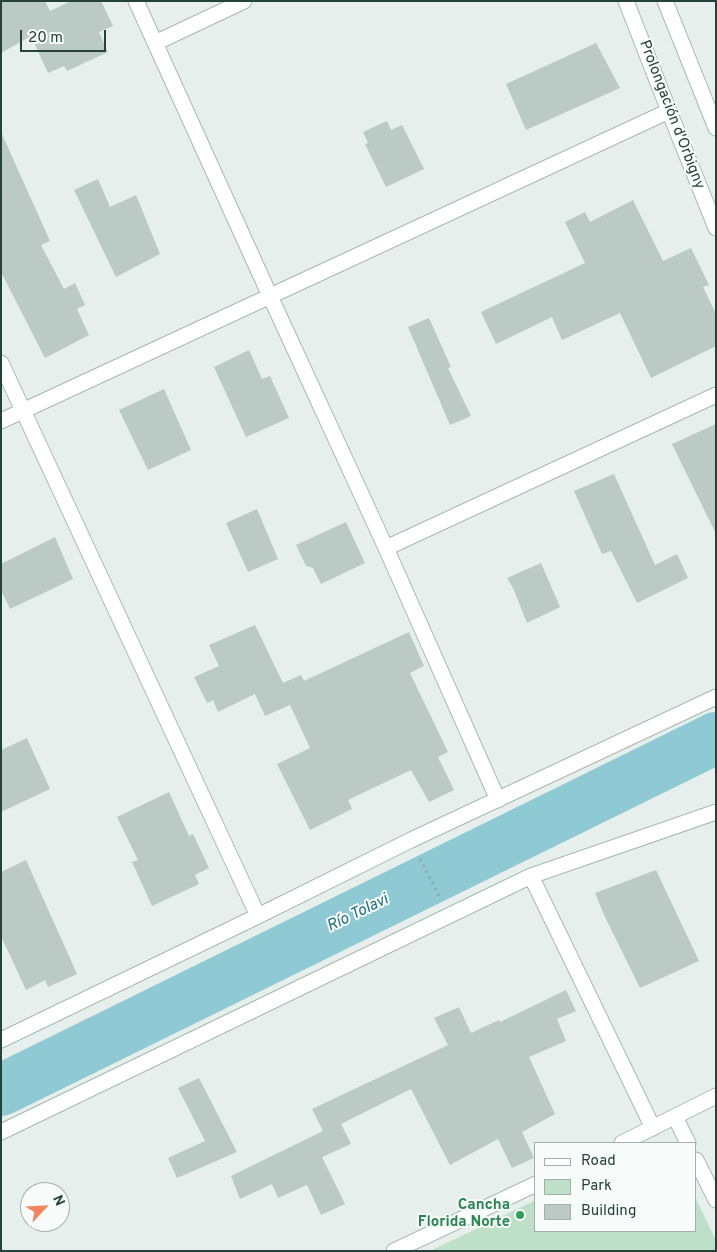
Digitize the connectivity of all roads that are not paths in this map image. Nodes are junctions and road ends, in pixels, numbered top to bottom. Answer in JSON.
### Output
{"nodes":[{"id":1,"x":136,"y":1,"type":"edge"},
{"id":2,"x":244,"y":1,"type":"edge"},
{"id":3,"x":626,"y":1,"type":"edge"},
{"id":4,"x":665,"y":1,"type":"edge"},
{"id":5,"x":155,"y":43,"type":"junction"},
{"id":6,"x":669,"y":111,"type":"junction"},
{"id":7,"x":716,"y":128,"type":"edge"},
{"id":8,"x":716,"y":228,"type":"edge"},
{"id":9,"x":270,"y":296,"type":"junction"},
{"id":10,"x":1,"y":363,"type":"edge"},
{"id":11,"x":716,"y":395,"type":"edge"},
{"id":12,"x":23,"y":411,"type":"junction"},
{"id":13,"x":1,"y":421,"type":"edge"},
{"id":14,"x":386,"y":548,"type":"junction"},
{"id":15,"x":716,"y":697,"type":"edge"},
{"id":16,"x":498,"y":800,"type":"junction"},
{"id":17,"x":716,"y":812,"type":"edge"},
{"id":18,"x":531,"y":876,"type":"junction"},
{"id":19,"x":258,"y":916,"type":"junction"},
{"id":20,"x":1,"y":1040,"type":"edge"},
{"id":21,"x":716,"y":1096,"type":"edge"},
{"id":22,"x":675,"y":1117,"type":"junction"},
{"id":23,"x":654,"y":1128,"type":"junction"},
{"id":24,"x":1,"y":1132,"type":"edge"},
{"id":25,"x":624,"y":1142,"type":"edge"},
{"id":26,"x":688,"y":1142,"type":"edge"},
{"id":27,"x":697,"y":1162,"type":"edge"},
{"id":28,"x":534,"y":1185,"type":"edge"},
{"id":29,"x":716,"y":1200,"type":"edge"},
{"id":30,"x":394,"y":1251,"type":"edge"}],
"edges":[{"from":1,"to":5,"type":"street"},
{"from":2,"to":5,"type":"street"},
{"from":3,"to":6,"type":"street","name":"Prolongación d'Orbigny"},
{"from":4,"to":7,"type":"street"},
{"from":5,"to":9,"type":"street"},
{"from":6,"to":8,"type":"street","name":"Prolongación d'Orbigny"},
{"from":6,"to":9,"type":"street"},
{"from":9,"to":12,"type":"street"},
{"from":9,"to":14,"type":"street"},
{"from":10,"to":12,"type":"street"},
{"from":11,"to":14,"type":"street"},
{"from":12,"to":13,"type":"street"},
{"from":12,"to":19,"type":"street"},
{"from":14,"to":16,"type":"street"},
{"from":15,"to":16,"type":"street"},
{"from":16,"to":19,"type":"street"},
{"from":17,"to":18,"type":"street"},
{"from":18,"to":23,"type":"street"},
{"from":18,"to":24,"type":"street"},
{"from":19,"to":20,"type":"street"},
{"from":21,"to":22,"type":"street"},
{"from":22,"to":23,"type":"street"},
{"from":22,"to":26,"type":"street"},
{"from":23,"to":25,"type":"street"},
{"from":27,"to":29,"type":"street"},
{"from":28,"to":30,"type":"street"}]}
